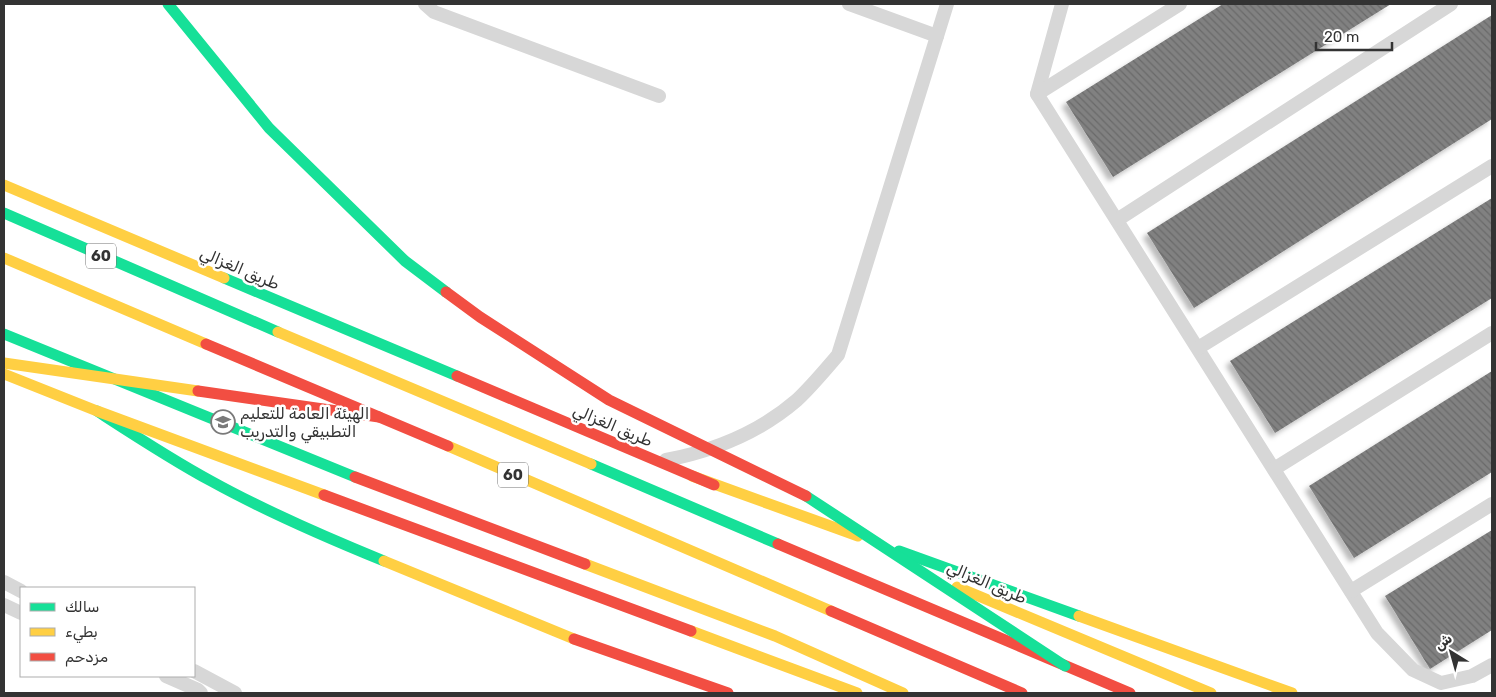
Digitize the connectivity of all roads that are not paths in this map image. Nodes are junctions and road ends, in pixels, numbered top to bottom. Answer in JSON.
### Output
{"nodes":[{"id":1,"x":168,"y":4,"type":"edge"},
{"id":2,"x":425,"y":4,"type":"edge"},
{"id":3,"x":850,"y":4,"type":"edge"},
{"id":4,"x":947,"y":4,"type":"edge"},
{"id":5,"x":1062,"y":4,"type":"edge"},
{"id":6,"x":1180,"y":4,"type":"edge"},
{"id":7,"x":1451,"y":4,"type":"edge"},
{"id":8,"x":937,"y":36,"type":"junction"},
{"id":9,"x":1037,"y":94,"type":"junction"},
{"id":10,"x":659,"y":96,"type":"dead end"},
{"id":11,"x":1492,"y":166,"type":"edge"},
{"id":12,"x":4,"y":185,"type":"edge"},
{"id":13,"x":4,"y":213,"type":"edge"},
{"id":14,"x":1117,"y":220,"type":"junction"},
{"id":15,"x":4,"y":258,"type":"edge"},
{"id":16,"x":1492,"y":332,"type":"edge"},
{"id":17,"x":4,"y":334,"type":"edge"},
{"id":18,"x":1198,"y":348,"type":"junction"},
{"id":19,"x":4,"y":363,"type":"edge"},
{"id":20,"x":4,"y":374,"type":"edge"},
{"id":21,"x":97,"y":410,"type":"junction"},
{"id":22,"x":380,"y":417,"type":"junction"},
{"id":23,"x":657,"y":461,"type":"junction"},
{"id":24,"x":1274,"y":469,"type":"junction"},
{"id":25,"x":692,"y":476,"type":"junction"},
{"id":26,"x":1492,"y":504,"type":"edge"},
{"id":27,"x":4,"y":582,"type":"edge"},
{"id":28,"x":20,"y":590,"type":"edge"},
{"id":29,"x":1351,"y":591,"type":"junction"},
{"id":30,"x":4,"y":605,"type":"edge"},
{"id":31,"x":20,"y":613,"type":"edge"},
{"id":32,"x":1492,"y":665,"type":"edge"},
{"id":33,"x":1065,"y":666,"type":"junction"},
{"id":34,"x":195,"y":672,"type":"edge"},
{"id":35,"x":168,"y":677,"type":"edge"},
{"id":36,"x":201,"y":693,"type":"edge"},
{"id":37,"x":235,"y":693,"type":"edge"},
{"id":38,"x":728,"y":693,"type":"edge"},
{"id":39,"x":857,"y":693,"type":"edge"},
{"id":40,"x":903,"y":693,"type":"edge"},
{"id":41,"x":1022,"y":693,"type":"edge"},
{"id":42,"x":1130,"y":693,"type":"edge"},
{"id":43,"x":1211,"y":693,"type":"edge"},
{"id":44,"x":1292,"y":693,"type":"edge"}],
"edges":[{"from":1,"to":33,"type":"main road","bridge":true},
{"from":2,"to":10,"type":"lane"},
{"from":3,"to":8,"type":"lane"},
{"from":4,"to":8,"type":"lane"},
{"from":5,"to":9,"type":"lane"},
{"from":6,"to":9,"type":"lane"},
{"from":7,"to":14,"type":"lane"},
{"from":8,"to":23,"type":"lane"},
{"from":9,"to":14,"type":"lane"},
{"from":11,"to":18,"type":"lane"},
{"from":12,"to":23,"type":"main road","name":"طريق الغزالي"},
{"from":13,"to":33,"type":"main road","number":"60","bridge":true},
{"from":14,"to":18,"type":"lane"},
{"from":15,"to":22,"type":"main road","number":"60","bridge":true},
{"from":16,"to":24,"type":"lane"},
{"from":17,"to":40,"type":"main road"},
{"from":18,"to":24,"type":"lane"},
{"from":19,"to":22,"type":"main road","bridge":true},
{"from":20,"to":21,"type":"main road"},
{"from":21,"to":38,"type":"main road"},
{"from":21,"to":39,"type":"main road"},
{"from":22,"to":41,"type":"main road","number":"60"},
{"from":23,"to":25,"type":"main road","name":"طريق الغزالي"},
{"from":24,"to":29,"type":"lane"},
{"from":25,"to":43,"type":"main road","name":"طريق الغزالي"},
{"from":25,"to":44,"type":"main road"},
{"from":26,"to":29,"type":"lane"},
{"from":27,"to":28,"type":"lane"},
{"from":29,"to":32,"type":"lane"},
{"from":30,"to":31,"type":"lane"},
{"from":33,"to":42,"type":"main road","number":"60"},
{"from":34,"to":37,"type":"lane"},
{"from":35,"to":36,"type":"lane"}]}
